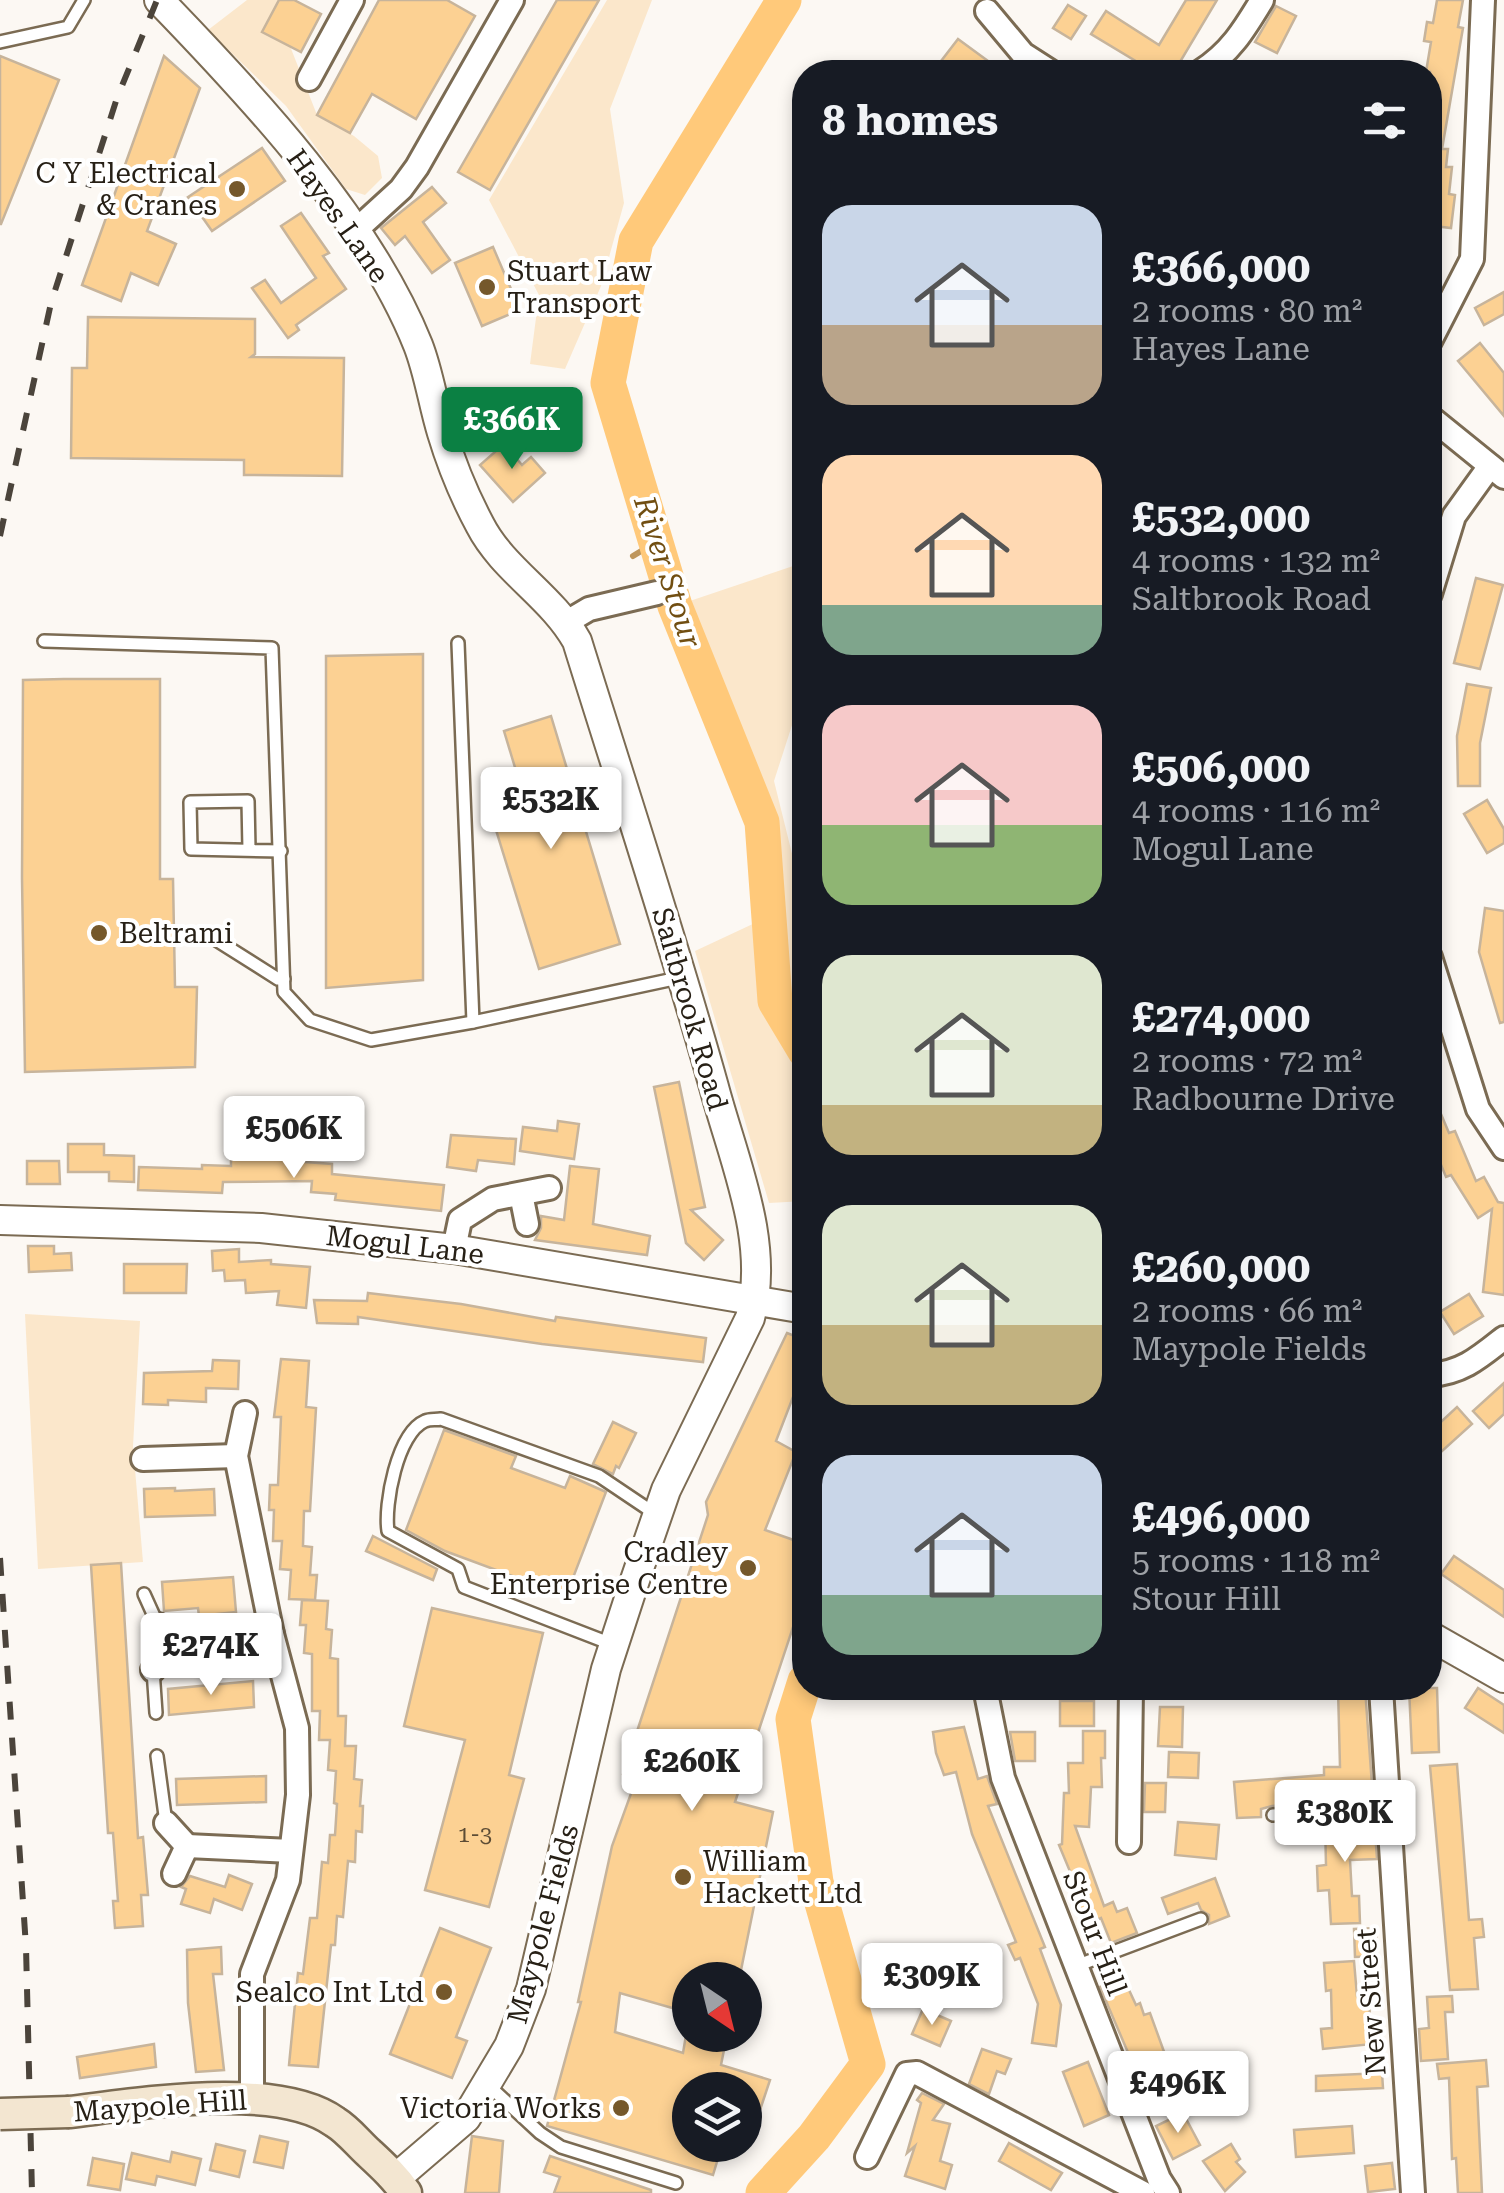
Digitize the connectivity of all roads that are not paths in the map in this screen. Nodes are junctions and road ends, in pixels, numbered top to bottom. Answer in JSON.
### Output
{"nodes":[{"id":1,"x":84,"y":0,"type":"edge"},
{"id":2,"x":352,"y":0,"type":"edge"},
{"id":3,"x":1262,"y":0,"type":"edge"},
{"id":4,"x":1483,"y":0,"type":"edge"},
{"id":5,"x":509,"y":1,"type":"edge"},
{"id":6,"x":167,"y":9,"type":"edge"},
{"id":7,"x":987,"y":11,"type":"dead end"},
{"id":8,"x":0,"y":42,"type":"edge"},
{"id":9,"x":1032,"y":60,"type":"edge"},
{"id":10,"x":1218,"y":60,"type":"edge"},
{"id":11,"x":309,"y":78,"type":"dead end"},
{"id":12,"x":356,"y":231,"type":"junction"},
{"id":13,"x":1442,"y":317,"type":"edge"},
{"id":14,"x":1442,"y":427,"type":"edge"},
{"id":15,"x":1497,"y":471,"type":"edge"},
{"id":16,"x":1442,"y":555,"type":"edge"},
{"id":17,"x":516,"y":570,"type":"joint"},
{"id":18,"x":657,"y":593,"type":"dead end"},
{"id":19,"x":566,"y":622,"type":"junction"},
{"id":20,"x":44,"y":641,"type":"dead end"},
{"id":21,"x":458,"y":643,"type":"dead end"},
{"id":22,"x":250,"y":849,"type":"junction"},
{"id":23,"x":281,"y":850,"type":"junction"},
{"id":24,"x":210,"y":936,"type":"dead end"},
{"id":25,"x":683,"y":978,"type":"junction"},
{"id":26,"x":284,"y":979,"type":"junction"},
{"id":27,"x":1442,"y":995,"type":"edge"},
{"id":28,"x":473,"y":1022,"type":"junction"},
{"id":29,"x":1504,"y":1148,"type":"edge"},
{"id":30,"x":549,"y":1188,"type":"dead end"},
{"id":31,"x":521,"y":1194,"type":"junction"},
{"id":32,"x":2,"y":1220,"type":"edge"},
{"id":33,"x":527,"y":1224,"type":"dead end"},
{"id":34,"x":454,"y":1249,"type":"junction"},
{"id":35,"x":755,"y":1299,"type":"junction"},
{"id":36,"x":792,"y":1306,"type":"edge"},
{"id":37,"x":1504,"y":1338,"type":"edge"},
{"id":38,"x":1442,"y":1374,"type":"edge"},
{"id":39,"x":245,"y":1413,"type":"dead end"},
{"id":40,"x":236,"y":1456,"type":"junction"},
{"id":41,"x":143,"y":1459,"type":"dead end"},
{"id":42,"x":657,"y":1515,"type":"junction"},
{"id":43,"x":144,"y":1594,"type":"dead end"},
{"id":44,"x":158,"y":1625,"type":"joint"},
{"id":45,"x":272,"y":1634,"type":"junction"},
{"id":46,"x":1442,"y":1643,"type":"edge"},
{"id":47,"x":614,"y":1645,"type":"junction"},
{"id":48,"x":168,"y":1650,"type":"junction"},
{"id":49,"x":153,"y":1670,"type":"joint"},
{"id":50,"x":1504,"y":1678,"type":"edge"},
{"id":51,"x":987,"y":1700,"type":"edge"},
{"id":52,"x":1132,"y":1700,"type":"edge"},
{"id":53,"x":1382,"y":1700,"type":"edge"},
{"id":54,"x":156,"y":1713,"type":"dead end"},
{"id":55,"x":157,"y":1756,"type":"dead end"},
{"id":56,"x":1388,"y":1807,"type":"junction"},
{"id":57,"x":1273,"y":1815,"type":"dead end"},
{"id":58,"x":166,"y":1823,"type":"joint"},
{"id":59,"x":1129,"y":1842,"type":"dead end"},
{"id":60,"x":187,"y":1846,"type":"junction"},
{"id":61,"x":292,"y":1851,"type":"junction"},
{"id":62,"x":174,"y":1874,"type":"dead end"},
{"id":63,"x":1201,"y":1919,"type":"dead end"},
{"id":64,"x":1076,"y":1966,"type":"junction"},
{"id":65,"x":488,"y":2085,"type":"junction"},
{"id":66,"x":252,"y":2099,"type":"junction"},
{"id":67,"x":0,"y":2114,"type":"edge"},
{"id":68,"x":867,"y":2157,"type":"dead end"},
{"id":69,"x":676,"y":2183,"type":"dead end"},
{"id":70,"x":401,"y":2185,"type":"edge"},
{"id":71,"x":1143,"y":2193,"type":"edge"},
{"id":72,"x":1168,"y":2193,"type":"edge"},
{"id":73,"x":1413,"y":2193,"type":"edge"}],
"edges":[{"from":1,"to":8,"type":"lane"},
{"from":2,"to":11,"type":"street"},
{"from":3,"to":10,"type":"street"},
{"from":4,"to":13,"type":"street"},
{"from":5,"to":12,"type":"street"},
{"from":6,"to":12,"type":"street","name":"Hayes Lane"},
{"from":7,"to":9,"type":"street"},
{"from":12,"to":17,"type":"street","name":"Hayes Lane"},
{"from":14,"to":15,"type":"street"},
{"from":15,"to":16,"type":"street"},
{"from":17,"to":19,"type":"street","name":"Saltbrook Road"},
{"from":18,"to":19,"type":"street"},
{"from":19,"to":25,"type":"street","name":"Saltbrook Road"},
{"from":20,"to":23,"type":"lane"},
{"from":21,"to":28,"type":"lane"},
{"from":22,"to":22,"type":"lane"},
{"from":22,"to":23,"type":"lane"},
{"from":23,"to":26,"type":"lane"},
{"from":24,"to":26,"type":"lane"},
{"from":25,"to":28,"type":"lane"},
{"from":25,"to":35,"type":"street","name":"Saltbrook Road"},
{"from":26,"to":28,"type":"lane"},
{"from":27,"to":29,"type":"street"},
{"from":30,"to":31,"type":"street"},
{"from":31,"to":33,"type":"street"},
{"from":31,"to":34,"type":"street"},
{"from":32,"to":34,"type":"street","name":"Mogul Lane"},
{"from":34,"to":35,"type":"street","name":"Mogul Lane"},
{"from":35,"to":36,"type":"street","name":"Mogul Lane"},
{"from":35,"to":42,"type":"street","name":"Maypole Fields"},
{"from":37,"to":38,"type":"street"},
{"from":39,"to":40,"type":"street"},
{"from":40,"to":41,"type":"street"},
{"from":40,"to":45,"type":"street"},
{"from":42,"to":47,"type":"street","name":"Maypole Fields"},
{"from":42,"to":47,"type":"lane"},
{"from":43,"to":44,"type":"lane"},
{"from":44,"to":48,"type":"street"},
{"from":45,"to":48,"type":"street"},
{"from":45,"to":61,"type":"street"},
{"from":46,"to":50,"type":"street"},
{"from":47,"to":65,"type":"street","name":"Maypole Fields"},
{"from":48,"to":49,"type":"street"},
{"from":49,"to":54,"type":"lane"},
{"from":51,"to":64,"type":"street","name":"Stour Hill"},
{"from":52,"to":59,"type":"street"},
{"from":53,"to":56,"type":"street","name":"New Street"},
{"from":55,"to":58,"type":"lane"},
{"from":56,"to":57,"type":"lane"},
{"from":56,"to":73,"type":"street","name":"New Street"},
{"from":58,"to":60,"type":"street"},
{"from":60,"to":61,"type":"street"},
{"from":60,"to":62,"type":"street"},
{"from":61,"to":66,"type":"street"},
{"from":63,"to":64,"type":"lane"},
{"from":64,"to":72,"type":"street","name":"Stour Hill"},
{"from":65,"to":69,"type":"lane"},
{"from":65,"to":70,"type":"street","name":"Maypole Fields"},
{"from":66,"to":67,"type":"main road","name":"Maypole Hill","bridge":true},
{"from":66,"to":70,"type":"main road","name":"Maypole Hill"},
{"from":68,"to":71,"type":"street"}]}
